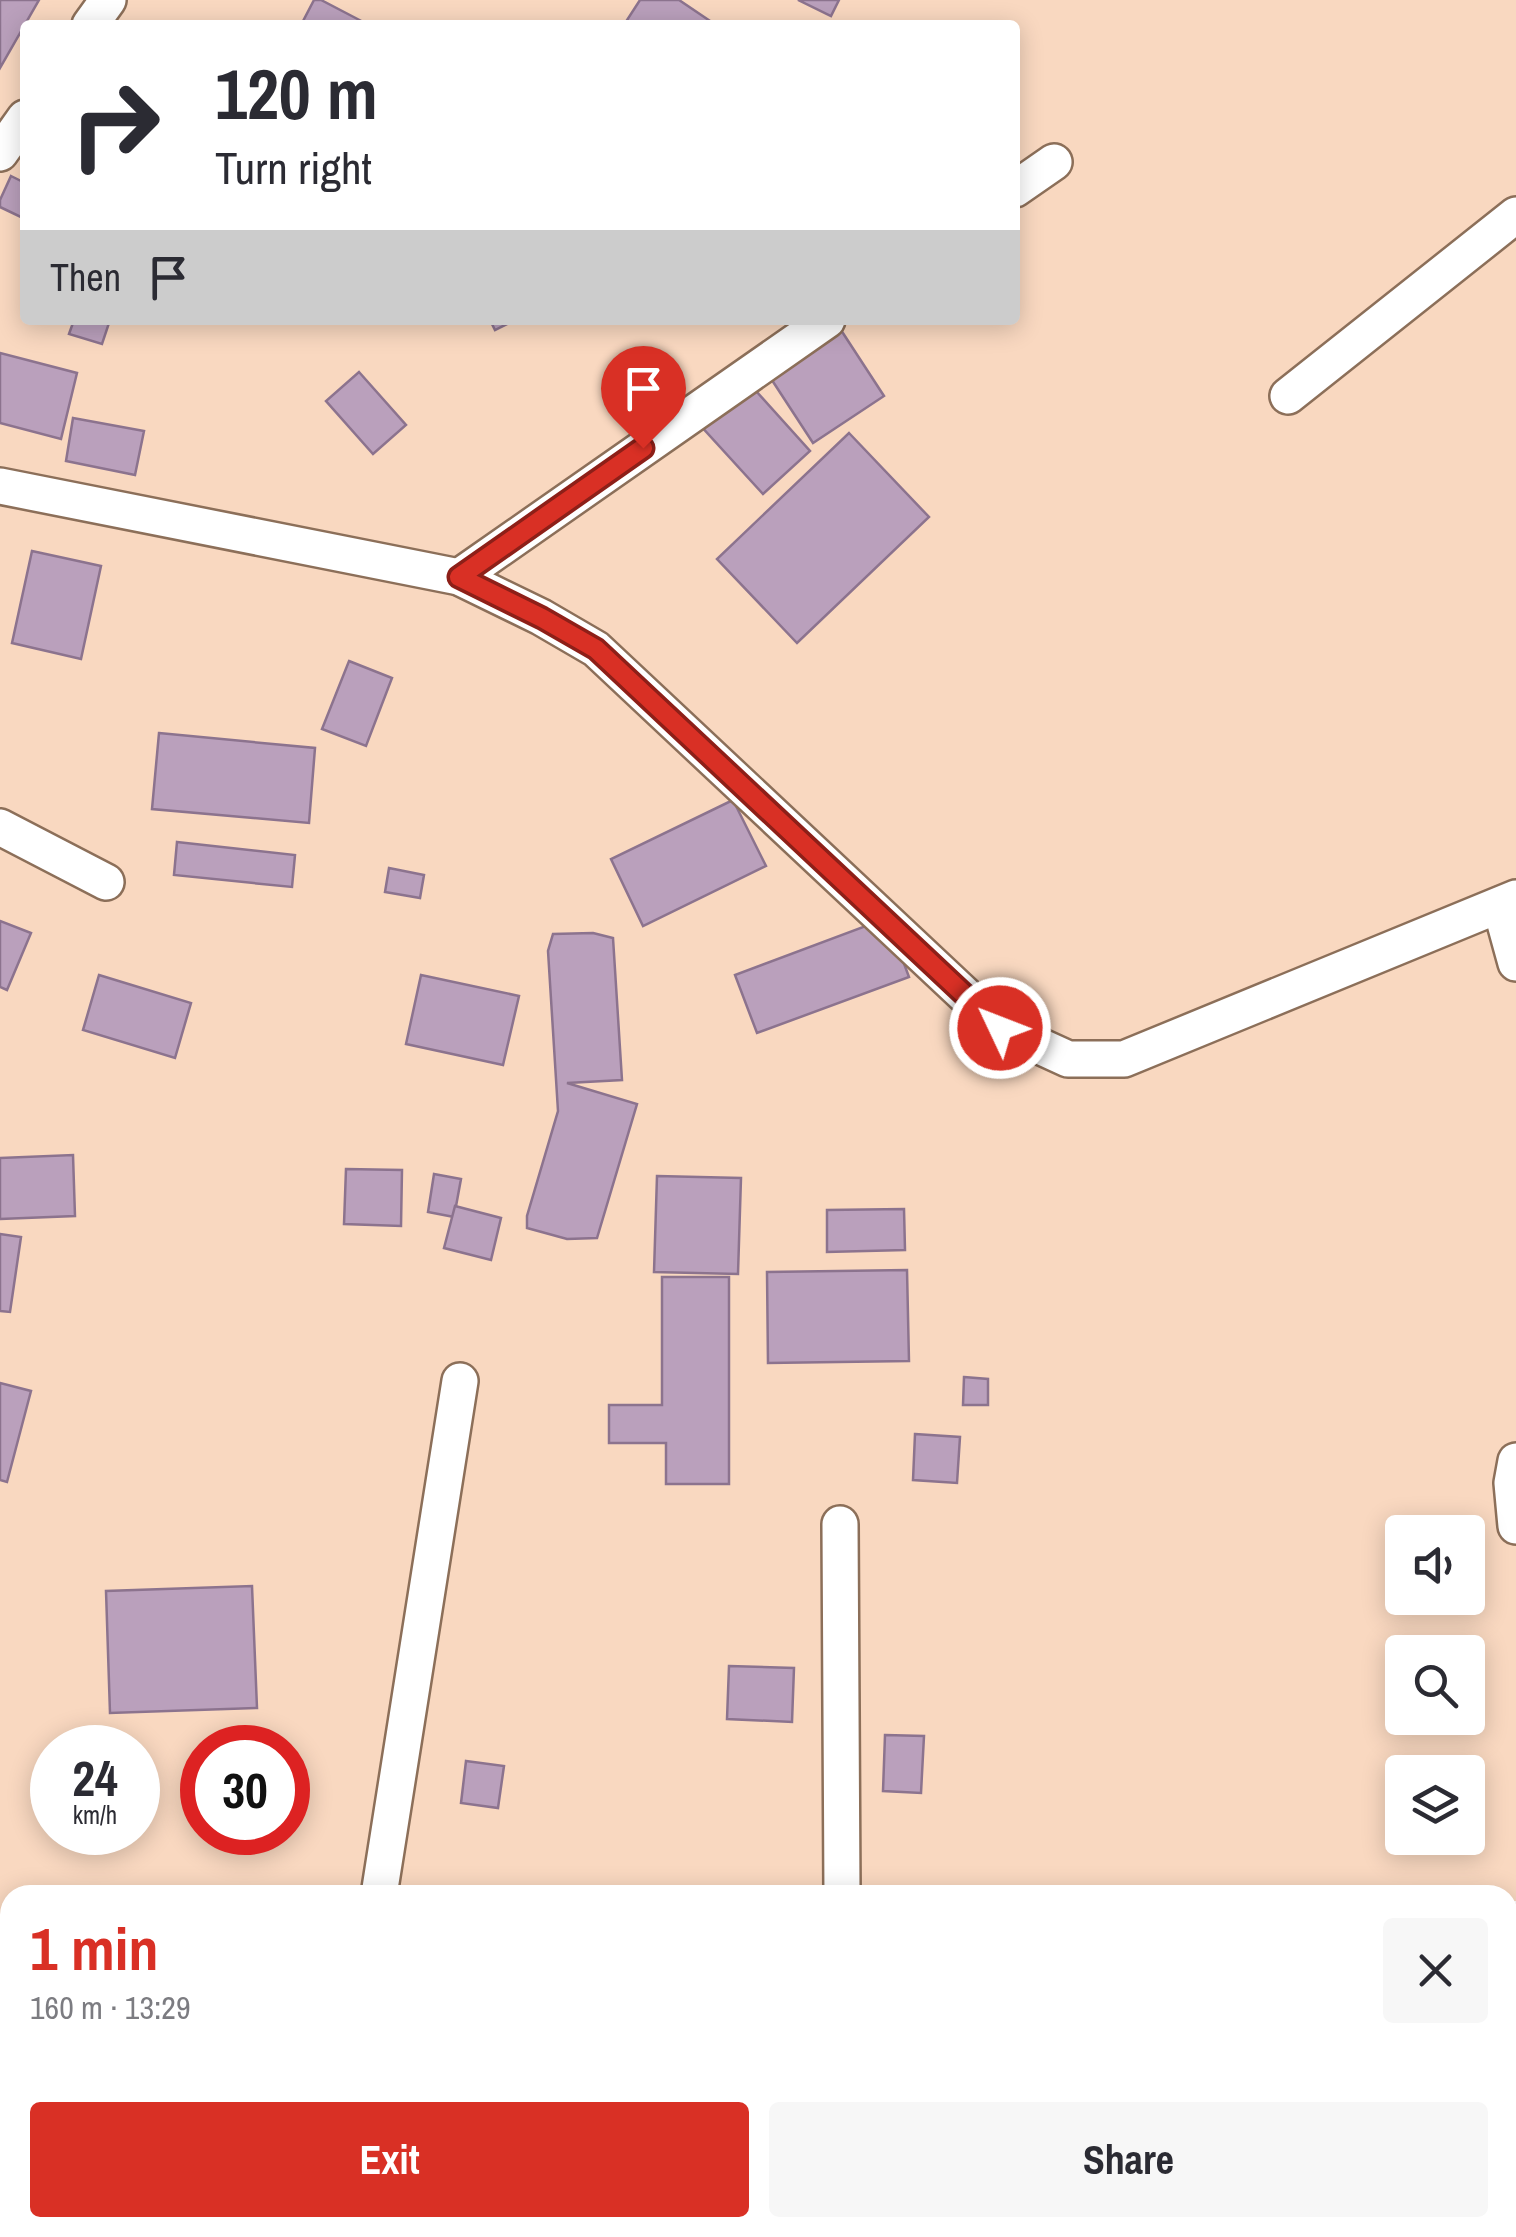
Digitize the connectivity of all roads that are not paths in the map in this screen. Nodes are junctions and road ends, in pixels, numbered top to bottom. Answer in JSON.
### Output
{"nodes":[{"id":1,"x":20,"y":125,"type":"edge"},
{"id":2,"x":0,"y":153,"type":"edge"},
{"id":3,"x":1054,"y":162,"type":"dead end"},
{"id":4,"x":1020,"y":186,"type":"edge"},
{"id":5,"x":1516,"y":215,"type":"edge"},
{"id":6,"x":820,"y":325,"type":"edge"},
{"id":7,"x":1288,"y":396,"type":"dead end"},
{"id":8,"x":0,"y":486,"type":"edge"},
{"id":9,"x":459,"y":577,"type":"junction"},
{"id":10,"x":0,"y":827,"type":"edge"},
{"id":11,"x":106,"y":882,"type":"dead end"},
{"id":12,"x":1508,"y":901,"type":"edge"},
{"id":13,"x":1516,"y":963,"type":"edge"},
{"id":14,"x":460,"y":1380,"type":"dead end"},
{"id":15,"x":1516,"y":1461,"type":"edge"},
{"id":16,"x":840,"y":1524,"type":"dead end"},
{"id":17,"x":1516,"y":1526,"type":"edge"},
{"id":18,"x":380,"y":1885,"type":"edge"},
{"id":19,"x":842,"y":1885,"type":"edge"}],
"edges":[{"from":1,"to":2,"type":"street"},
{"from":3,"to":4,"type":"street"},
{"from":5,"to":7,"type":"street"},
{"from":6,"to":9,"type":"street"},
{"from":8,"to":9,"type":"street"},
{"from":9,"to":12,"type":"street"},
{"from":10,"to":11,"type":"street"},
{"from":12,"to":13,"type":"street"},
{"from":14,"to":18,"type":"street"},
{"from":15,"to":17,"type":"street"},
{"from":16,"to":19,"type":"street"}]}
